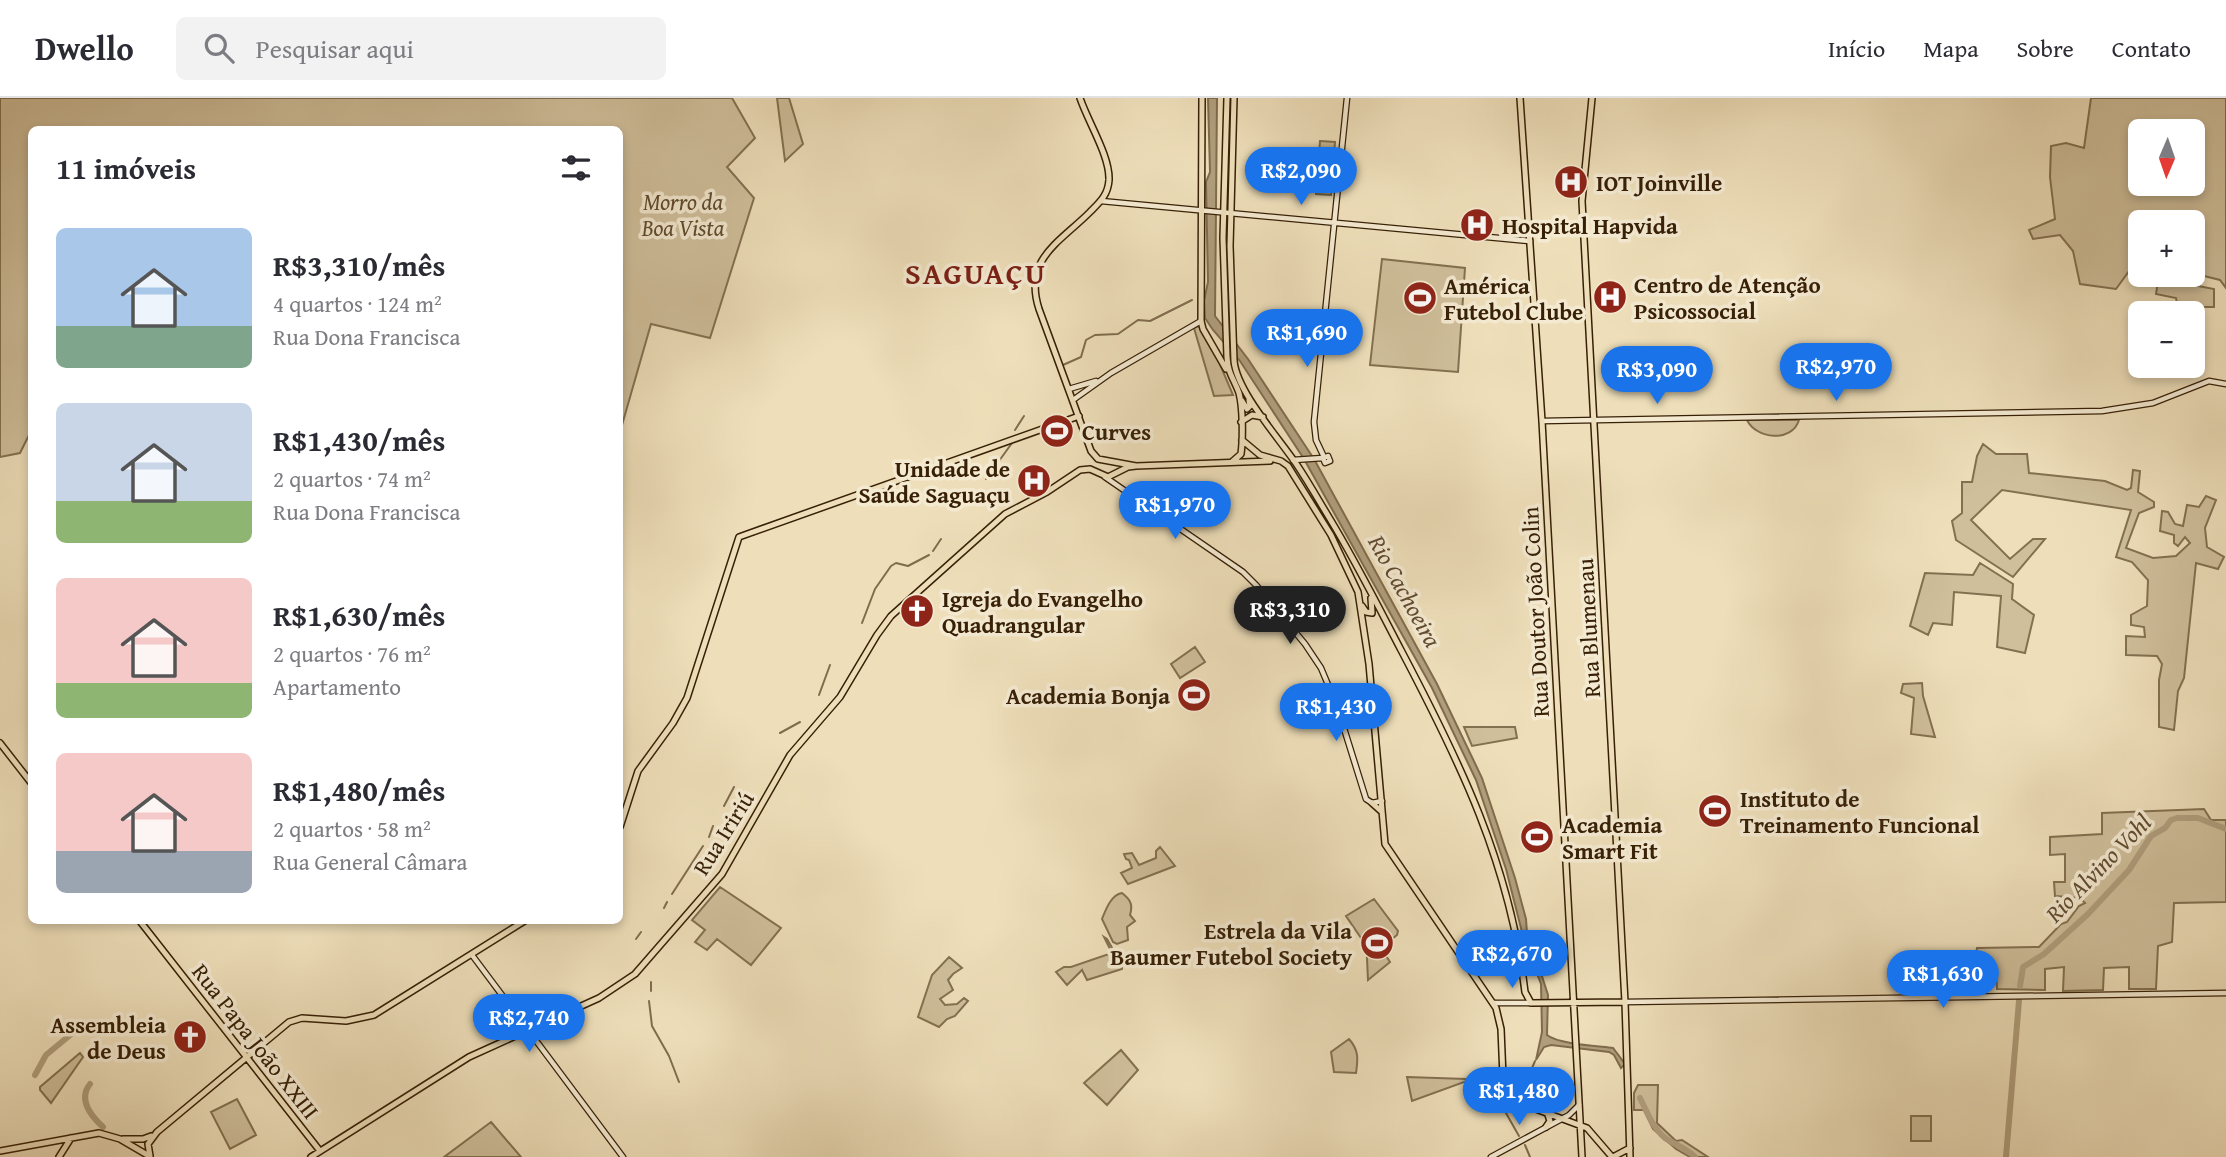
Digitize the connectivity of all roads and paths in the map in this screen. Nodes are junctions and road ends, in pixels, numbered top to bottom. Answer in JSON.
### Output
{"nodes":[{"id":1,"x":1080,"y":98,"type":"edge"},
{"id":2,"x":1202,"y":98,"type":"edge"},
{"id":3,"x":1227,"y":98,"type":"edge"},
{"id":4,"x":1234,"y":98,"type":"edge"},
{"id":5,"x":1347,"y":98,"type":"edge"},
{"id":6,"x":1520,"y":98,"type":"edge"},
{"id":7,"x":1592,"y":98,"type":"edge"},
{"id":8,"x":1098,"y":202,"type":"junction"},
{"id":9,"x":1203,"y":211,"type":"junction"},
{"id":10,"x":1224,"y":213,"type":"junction"},
{"id":11,"x":1334,"y":223,"type":"junction"},
{"id":12,"x":1530,"y":241,"type":"junction"},
{"id":13,"x":1201,"y":321,"type":"junction"},
{"id":14,"x":1229,"y":375,"type":"junction"},
{"id":15,"x":1101,"y":380,"type":"junction"},
{"id":16,"x":2226,"y":384,"type":"edge"},
{"id":17,"x":1069,"y":389,"type":"junction"},
{"id":18,"x":1247,"y":393,"type":"junction"},
{"id":19,"x":1239,"y":394,"type":"junction"},
{"id":20,"x":1073,"y":400,"type":"junction"},
{"id":21,"x":1079,"y":416,"type":"junction"},
{"id":22,"x":1263,"y":417,"type":"junction"},
{"id":23,"x":1594,"y":420,"type":"junction"},
{"id":24,"x":1542,"y":421,"type":"junction"},
{"id":25,"x":1241,"y":422,"type":"junction"},
{"id":26,"x":1242,"y":440,"type":"junction"},
{"id":27,"x":1303,"y":459,"type":"junction"},
{"id":28,"x":1277,"y":460,"type":"junction"},
{"id":29,"x":1293,"y":460,"type":"junction"},
{"id":30,"x":1230,"y":462,"type":"junction"},
{"id":31,"x":1115,"y":464,"type":"junction"},
{"id":32,"x":1136,"y":466,"type":"junction"},
{"id":33,"x":1298,"y":467,"type":"junction"},
{"id":34,"x":1117,"y":474,"type":"junction"},
{"id":35,"x":1104,"y":477,"type":"junction"},
{"id":36,"x":1121,"y":488,"type":"junction"},
{"id":37,"x":1370,"y":592,"type":"junction"},
{"id":38,"x":1360,"y":600,"type":"junction"},
{"id":39,"x":0,"y":744,"type":"edge"},
{"id":40,"x":28,"y":779,"type":"edge"},
{"id":41,"x":1382,"y":801,"type":"junction"},
{"id":42,"x":1372,"y":803,"type":"junction"},
{"id":43,"x":1383,"y":814,"type":"junction"},
{"id":44,"x":623,"y":818,"type":"edge"},
{"id":45,"x":142,"y":924,"type":"edge"},
{"id":46,"x":520,"y":924,"type":"edge"},
{"id":47,"x":472,"y":955,"type":"junction"},
{"id":48,"x":2226,"y":993,"type":"edge"},
{"id":49,"x":1574,"y":1002,"type":"junction"},
{"id":50,"x":1625,"y":1002,"type":"junction"},
{"id":51,"x":1493,"y":1003,"type":"junction"},
{"id":52,"x":1531,"y":1003,"type":"junction"},
{"id":53,"x":527,"y":1030,"type":"junction"},
{"id":54,"x":246,"y":1057,"type":"junction"},
{"id":55,"x":1580,"y":1105,"type":"junction"},
{"id":56,"x":1548,"y":1115,"type":"junction"},
{"id":57,"x":1562,"y":1119,"type":"junction"},
{"id":58,"x":1581,"y":1125,"type":"junction"},
{"id":59,"x":1546,"y":1127,"type":"junction"},
{"id":60,"x":157,"y":1132,"type":"junction"},
{"id":61,"x":71,"y":1138,"type":"junction"},
{"id":62,"x":120,"y":1139,"type":"junction"},
{"id":63,"x":55,"y":1140,"type":"junction"},
{"id":64,"x":1630,"y":1148,"type":"junction"},
{"id":65,"x":320,"y":1151,"type":"junction"},
{"id":66,"x":0,"y":1152,"type":"edge"},
{"id":67,"x":60,"y":1155,"type":"edge"},
{"id":68,"x":151,"y":1156,"type":"edge"},
{"id":69,"x":311,"y":1157,"type":"edge"},
{"id":70,"x":623,"y":1157,"type":"edge"},
{"id":71,"x":1490,"y":1157,"type":"edge"},
{"id":72,"x":1582,"y":1157,"type":"edge"},
{"id":73,"x":1613,"y":1157,"type":"edge"},
{"id":74,"x":1630,"y":1157,"type":"edge"}],
"edges":[{"from":1,"to":8,"type":"main road"},
{"from":2,"to":9,"type":"main road"},
{"from":3,"to":10,"type":"main road"},
{"from":4,"to":10,"type":"main road"},
{"from":5,"to":11,"type":"main road"},
{"from":6,"to":12,"type":"main road","name":"Rua Doutor João Colin"},
{"from":7,"to":23,"type":"main road","name":"Rua Blumenau"},
{"from":8,"to":9,"type":"main road"},
{"from":8,"to":17,"type":"main road"},
{"from":9,"to":10,"type":"main road"},
{"from":9,"to":13,"type":"main road"},
{"from":10,"to":11,"type":"main road"},
{"from":10,"to":14,"type":"main road"},
{"from":10,"to":18,"type":"main road"},
{"from":11,"to":12,"type":"main road"},
{"from":11,"to":27,"type":"main road"},
{"from":12,"to":24,"type":"main road","name":"Rua Doutor João Colin"},
{"from":13,"to":14,"type":"main road"},
{"from":13,"to":15,"type":"main road"},
{"from":14,"to":19,"type":"main road"},
{"from":15,"to":17,"type":"main road"},
{"from":15,"to":20,"type":"main road"},
{"from":16,"to":23,"type":"main road"},
{"from":17,"to":20,"type":"main road"},
{"from":18,"to":19,"type":"main road"},
{"from":18,"to":22,"type":"main road"},
{"from":19,"to":25,"type":"main road"},
{"from":20,"to":21,"type":"main road"},
{"from":21,"to":31,"type":"main road"},
{"from":21,"to":44,"type":"main road"},
{"from":22,"to":25,"type":"main road"},
{"from":22,"to":29,"type":"main road"},
{"from":23,"to":24,"type":"main road"},
{"from":23,"to":50,"type":"main road","name":"Rua Blumenau"},
{"from":24,"to":49,"type":"main road","name":"Rua Doutor João Colin"},
{"from":25,"to":26,"type":"main road"},
{"from":26,"to":28,"type":"main road"},
{"from":26,"to":30,"type":"main road"},
{"from":27,"to":29,"type":"main road"},
{"from":27,"to":33,"type":"main road"},
{"from":28,"to":30,"type":"main road"},
{"from":28,"to":38,"type":"main road"},
{"from":29,"to":33,"type":"main road"},
{"from":30,"to":32,"type":"main road"},
{"from":31,"to":32,"type":"main road"},
{"from":31,"to":34,"type":"main road"},
{"from":32,"to":34,"type":"main road","name":"Rua Iririú"},
{"from":33,"to":37,"type":"main road"},
{"from":34,"to":35,"type":"main road","name":"Rua Iririú"},
{"from":34,"to":36,"type":"main road"},
{"from":35,"to":36,"type":"main road"},
{"from":35,"to":53,"type":"main road","name":"Rua Iririú"},
{"from":36,"to":42,"type":"main road"},
{"from":37,"to":38,"type":"main road"},
{"from":37,"to":52,"type":"main road"},
{"from":38,"to":41,"type":"main road"},
{"from":39,"to":40,"type":"main road"},
{"from":41,"to":42,"type":"main road"},
{"from":41,"to":43,"type":"main road"},
{"from":42,"to":43,"type":"main road"},
{"from":43,"to":51,"type":"main road"},
{"from":45,"to":54,"type":"main road","name":"Rua Papa João XXIII"},
{"from":46,"to":47,"type":"main road"},
{"from":47,"to":53,"type":"main road"},
{"from":47,"to":54,"type":"main road"},
{"from":48,"to":50,"type":"main road"},
{"from":49,"to":50,"type":"main road"},
{"from":49,"to":52,"type":"main road"},
{"from":49,"to":55,"type":"main road","name":"Rua Doutor João Colin"},
{"from":50,"to":64,"type":"main road","name":"Rua Blumenau"},
{"from":51,"to":52,"type":"main road"},
{"from":51,"to":56,"type":"main road"},
{"from":53,"to":65,"type":"main road","name":"Rua Iririú"},
{"from":53,"to":70,"type":"main road"},
{"from":54,"to":60,"type":"main road"},
{"from":54,"to":65,"type":"main road","name":"Rua Papa João XXIII"},
{"from":55,"to":57,"type":"main road"},
{"from":55,"to":58,"type":"main road","name":"Rua Doutor João Colin"},
{"from":56,"to":57,"type":"main road"},
{"from":56,"to":59,"type":"main road"},
{"from":57,"to":58,"type":"main road"},
{"from":57,"to":59,"type":"main road"},
{"from":58,"to":72,"type":"main road","name":"Rua Doutor João Colin"},
{"from":58,"to":73,"type":"main road"},
{"from":59,"to":71,"type":"main road"},
{"from":60,"to":62,"type":"main road"},
{"from":60,"to":68,"type":"main road"},
{"from":61,"to":62,"type":"main road"},
{"from":61,"to":63,"type":"main road"},
{"from":61,"to":67,"type":"main road"},
{"from":62,"to":68,"type":"main road"},
{"from":63,"to":66,"type":"main road"},
{"from":63,"to":67,"type":"main road"},
{"from":64,"to":73,"type":"main road"},
{"from":64,"to":74,"type":"main road","name":"Rua Blumenau"},
{"from":65,"to":69,"type":"main road","name":"Rua Iririú"}]}
